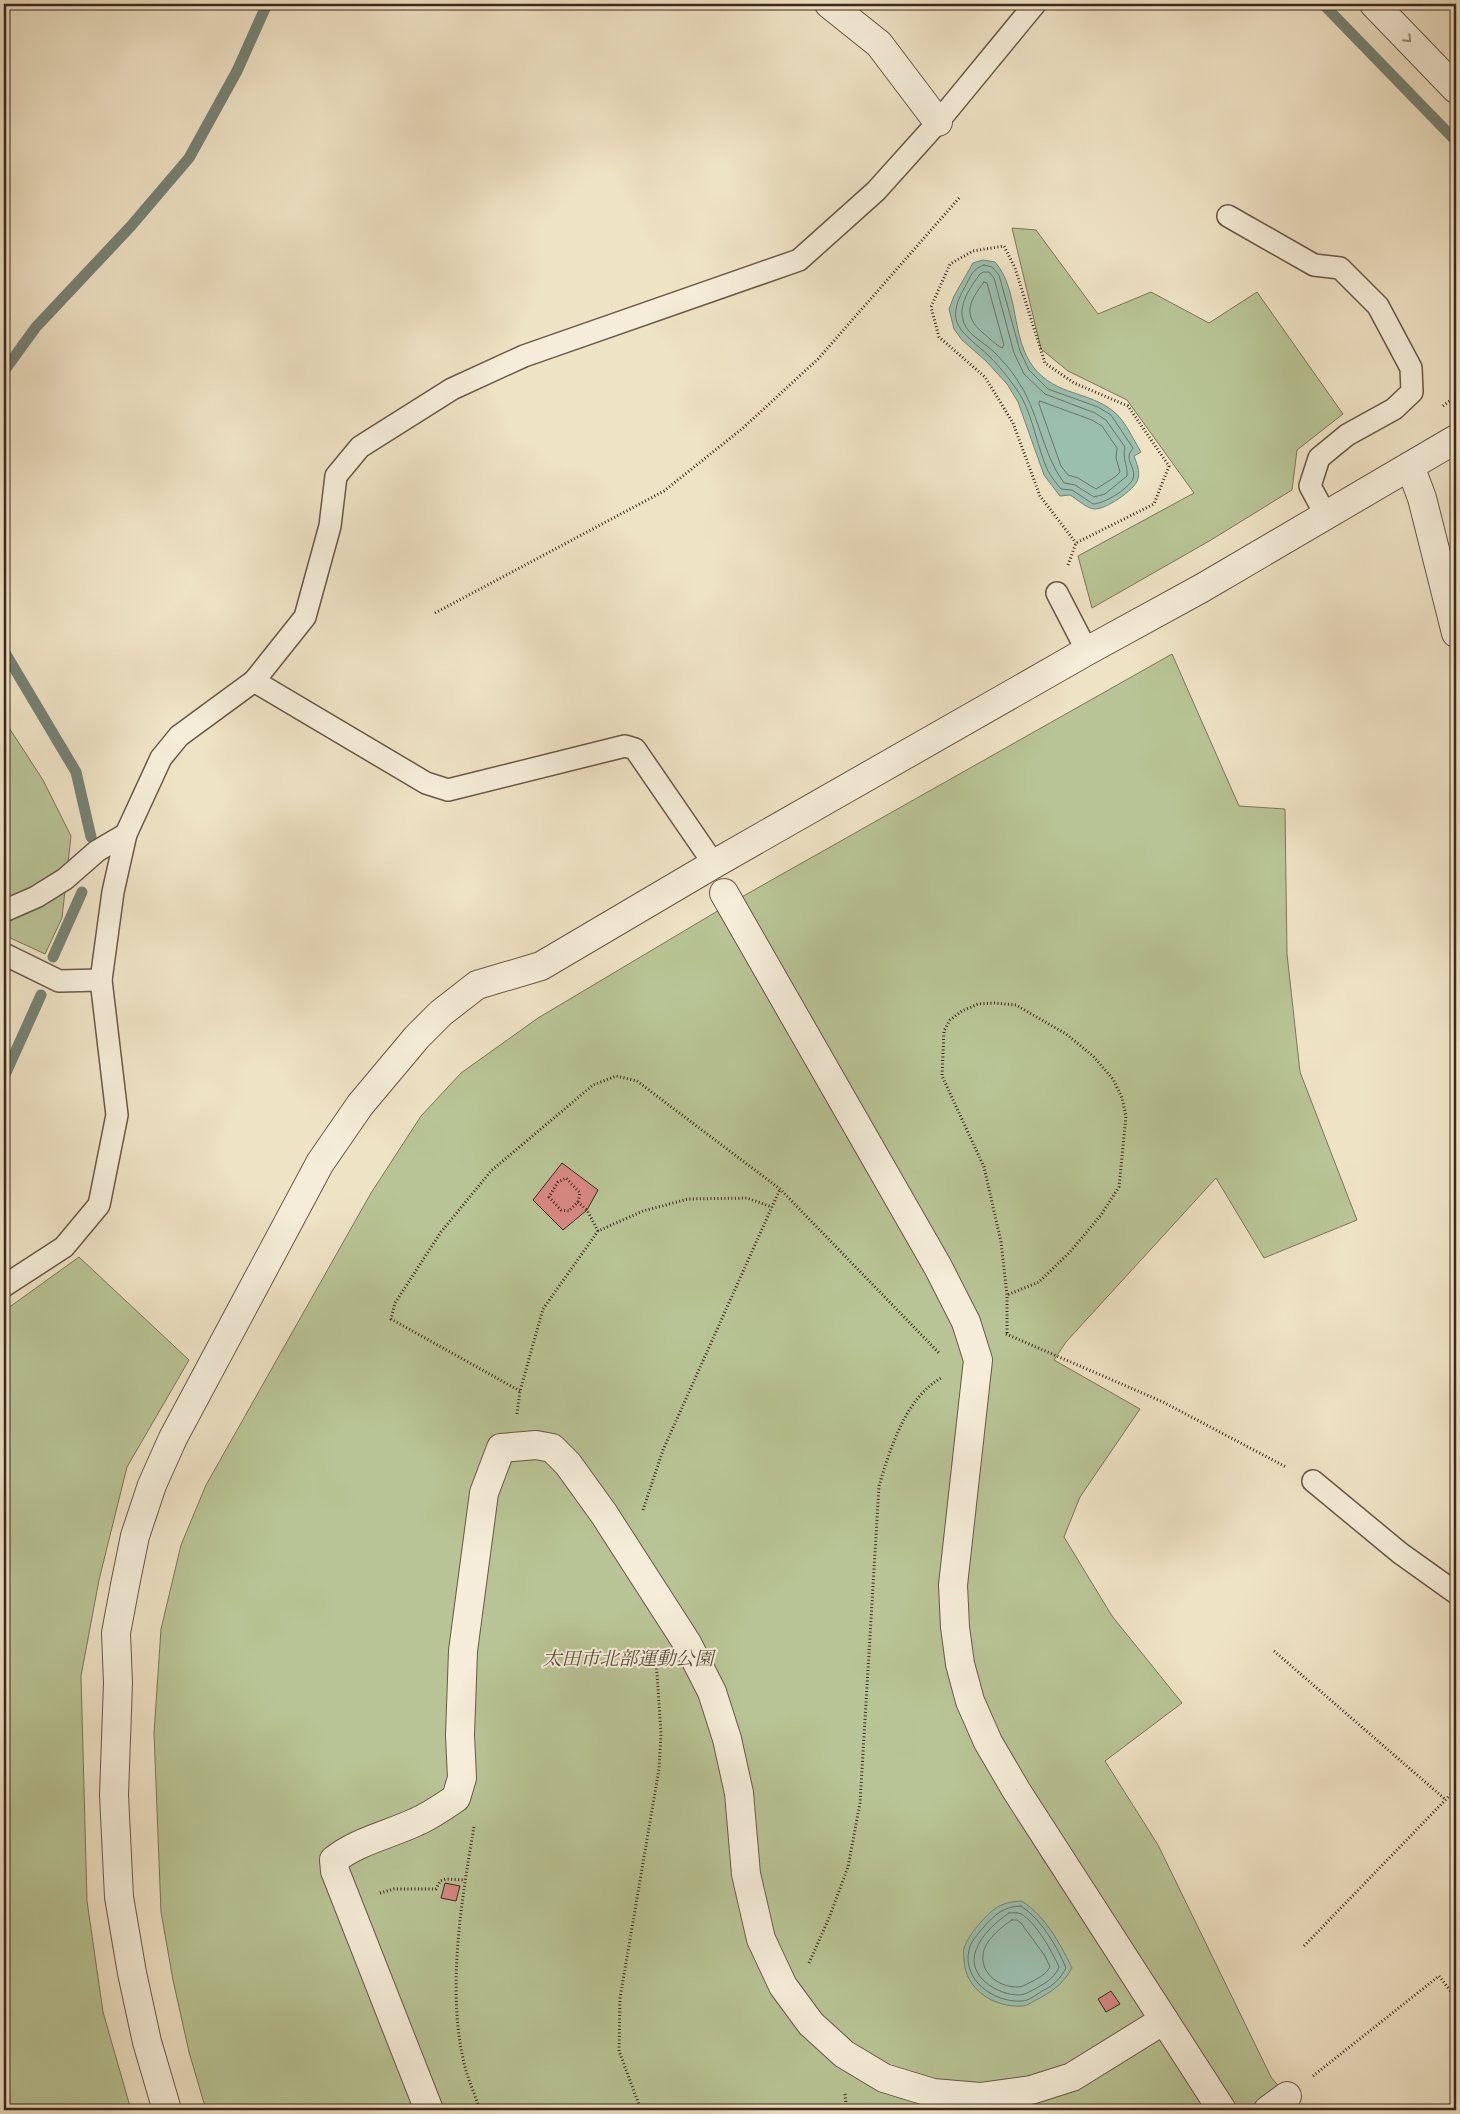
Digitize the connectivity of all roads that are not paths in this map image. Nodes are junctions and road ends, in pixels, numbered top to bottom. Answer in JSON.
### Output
{"nodes":[{"id":1,"x":829,"y":4,"type":"edge"},
{"id":2,"x":1035,"y":4,"type":"edge"},
{"id":3,"x":1374,"y":4,"type":"edge"},
{"id":4,"x":1456,"y":89,"type":"edge"},
{"id":5,"x":938,"y":122,"type":"junction"},
{"id":6,"x":1228,"y":216,"type":"dead end"},
{"id":7,"x":1456,"y":439,"type":"edge"},
{"id":8,"x":1410,"y":466,"type":"junction"},
{"id":9,"x":1325,"y":514,"type":"junction"},
{"id":10,"x":1057,"y":593,"type":"road end"},
{"id":11,"x":1456,"y":633,"type":"edge"},
{"id":12,"x":1087,"y":651,"type":"junction"},
{"id":13,"x":254,"y":680,"type":"junction"},
{"id":14,"x":126,"y":834,"type":"junction"},
{"id":15,"x":714,"y":864,"type":"junction"},
{"id":16,"x":724,"y":893,"type":"dead end"},
{"id":17,"x":4,"y":911,"type":"edge"},
{"id":18,"x":4,"y":954,"type":"edge"},
{"id":19,"x":101,"y":980,"type":"junction"},
{"id":20,"x":4,"y":1286,"type":"edge"},
{"id":21,"x":1313,"y":1482,"type":"road end"},
{"id":22,"x":1456,"y":1593,"type":"edge"},
{"id":23,"x":1164,"y":2020,"type":"junction"},
{"id":24,"x":167,"y":2110,"type":"edge"},
{"id":25,"x":429,"y":2110,"type":"edge"},
{"id":26,"x":1222,"y":2110,"type":"edge"}],
"edges":[{"from":1,"to":5,"type":"street"},
{"from":2,"to":5,"type":"lane"},
{"from":3,"to":4,"type":"street","one_way":true},
{"from":5,"to":13,"type":"lane"},
{"from":6,"to":9,"type":"lane"},
{"from":7,"to":8,"type":"street"},
{"from":8,"to":9,"type":"street"},
{"from":8,"to":11,"type":"street"},
{"from":9,"to":12,"type":"street"},
{"from":10,"to":12,"type":"lane"},
{"from":12,"to":15,"type":"street"},
{"from":13,"to":14,"type":"lane"},
{"from":13,"to":15,"type":"lane"},
{"from":14,"to":17,"type":"lane"},
{"from":14,"to":19,"type":"lane"},
{"from":15,"to":24,"type":"street"},
{"from":16,"to":23,"type":"street"},
{"from":18,"to":19,"type":"lane"},
{"from":19,"to":20,"type":"lane"},
{"from":21,"to":22,"type":"lane"},
{"from":23,"to":25,"type":"street"},
{"from":23,"to":26,"type":"street"}]}
